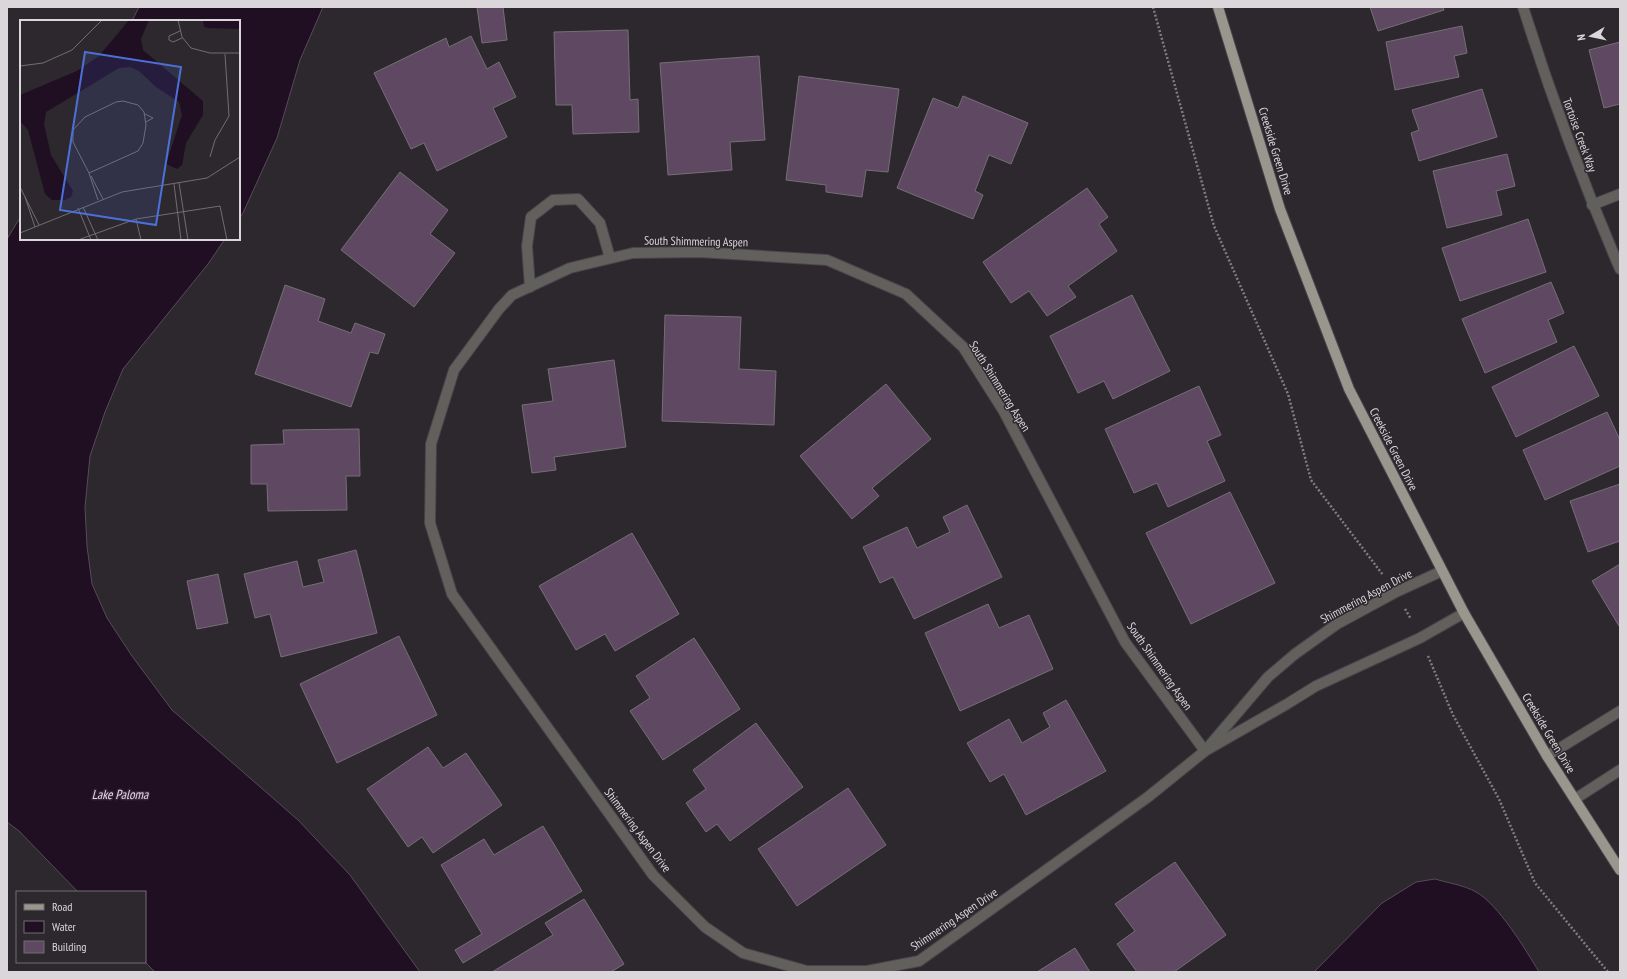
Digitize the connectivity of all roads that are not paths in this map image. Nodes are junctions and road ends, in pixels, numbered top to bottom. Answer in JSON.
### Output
{"nodes":[{"id":1,"x":1218,"y":7,"type":"edge"},
{"id":2,"x":1523,"y":7,"type":"edge"},
{"id":3,"x":1620,"y":194,"type":"edge"},
{"id":4,"x":1592,"y":205,"type":"junction"},
{"id":5,"x":610,"y":258,"type":"junction"},
{"id":6,"x":1620,"y":269,"type":"edge"},
{"id":7,"x":530,"y":287,"type":"junction"},
{"id":8,"x":512,"y":295,"type":"joint"},
{"id":9,"x":1442,"y":571,"type":"junction"},
{"id":10,"x":1464,"y":613,"type":"junction"},
{"id":11,"x":1620,"y":710,"type":"edge"},
{"id":12,"x":1205,"y":751,"type":"junction"},
{"id":13,"x":1547,"y":756,"type":"junction"},
{"id":14,"x":1620,"y":770,"type":"edge"},
{"id":15,"x":1574,"y":799,"type":"junction"},
{"id":16,"x":1620,"y":870,"type":"edge"}],
"edges":[{"from":1,"to":9,"type":"main road","name":"Creekside Green Drive"},
{"from":2,"to":4,"type":"street","name":"Tortoise Creek Way"},
{"from":3,"to":4,"type":"street"},
{"from":4,"to":6,"type":"street","name":"Tortoise Creek Way"},
{"from":5,"to":7,"type":"street","name":"South Shimmering Aspen"},
{"from":5,"to":7,"type":"street"},
{"from":5,"to":12,"type":"street","name":"South Shimmering Aspen"},
{"from":7,"to":8,"type":"street","name":"South Shimmering Aspen"},
{"from":8,"to":12,"type":"street","name":"Shimmering Aspen Drive"},
{"from":9,"to":10,"type":"main road","name":"Creekside Green Drive"},
{"from":9,"to":12,"type":"street","name":"Shimmering Aspen Drive"},
{"from":10,"to":12,"type":"street","name":"Shimmering Aspen Drive"},
{"from":10,"to":13,"type":"main road","name":"Creekside Green Drive"},
{"from":11,"to":13,"type":"street"},
{"from":13,"to":15,"type":"main road","name":"Creekside Green Drive"},
{"from":14,"to":15,"type":"street"},
{"from":15,"to":16,"type":"main road","name":"Creekside Green Drive"}]}
